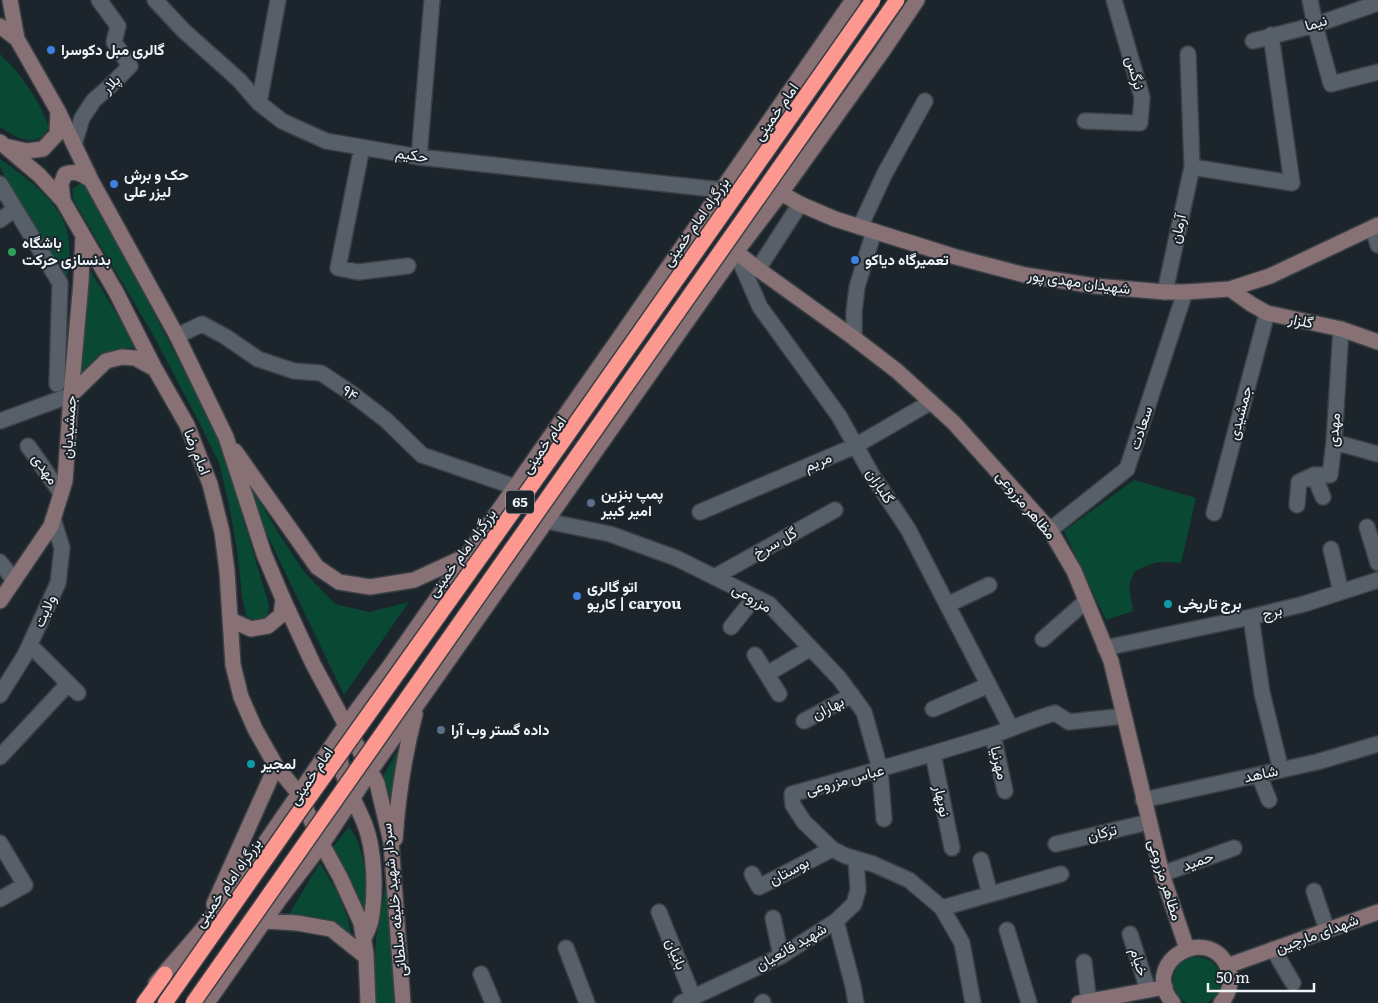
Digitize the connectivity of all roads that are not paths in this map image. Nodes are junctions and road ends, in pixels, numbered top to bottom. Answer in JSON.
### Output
{"nodes":[{"id":1,"x":10,"y":0,"type":"edge"},
{"id":2,"x":99,"y":0,"type":"edge"},
{"id":3,"x":155,"y":0,"type":"edge"},
{"id":4,"x":278,"y":0,"type":"edge"},
{"id":5,"x":432,"y":0,"type":"edge"},
{"id":6,"x":853,"y":0,"type":"edge"},
{"id":7,"x":873,"y":0,"type":"edge"},
{"id":8,"x":897,"y":0,"type":"edge"},
{"id":9,"x":917,"y":0,"type":"edge"},
{"id":10,"x":1114,"y":0,"type":"edge"},
{"id":11,"x":1310,"y":0,"type":"edge"},
{"id":12,"x":1378,"y":3,"type":"edge"},
{"id":13,"x":1314,"y":24,"type":"junction"},
{"id":14,"x":0,"y":26,"type":"edge"},
{"id":15,"x":1271,"y":35,"type":"junction"},
{"id":16,"x":16,"y":39,"type":"junction"},
{"id":17,"x":1252,"y":41,"type":"dead end"},
{"id":18,"x":1188,"y":54,"type":"dead end"},
{"id":19,"x":1378,"y":72,"type":"edge"},
{"id":20,"x":925,"y":102,"type":"dead end"},
{"id":21,"x":260,"y":103,"type":"junction"},
{"id":22,"x":58,"y":111,"type":"junction"},
{"id":23,"x":1086,"y":121,"type":"dead end"},
{"id":24,"x":2,"y":144,"type":"edge"},
{"id":25,"x":74,"y":145,"type":"junction"},
{"id":26,"x":362,"y":147,"type":"junction"},
{"id":27,"x":419,"y":157,"type":"junction"},
{"id":28,"x":1192,"y":167,"type":"junction"},
{"id":29,"x":91,"y":180,"type":"junction"},
{"id":30,"x":0,"y":184,"type":"edge"},
{"id":31,"x":722,"y":190,"type":"junction"},
{"id":32,"x":781,"y":193,"type":"junction"},
{"id":33,"x":63,"y":201,"type":"junction"},
{"id":34,"x":800,"y":204,"type":"junction"},
{"id":35,"x":15,"y":209,"type":"junction"},
{"id":36,"x":0,"y":220,"type":"edge"},
{"id":37,"x":1375,"y":226,"type":"edge"},
{"id":38,"x":867,"y":229,"type":"junction"},
{"id":39,"x":83,"y":235,"type":"junction"},
{"id":40,"x":1378,"y":244,"type":"edge"},
{"id":41,"x":736,"y":252,"type":"junction"},
{"id":42,"x":408,"y":266,"type":"dead end"},
{"id":43,"x":758,"y":270,"type":"junction"},
{"id":44,"x":1230,"y":289,"type":"junction"},
{"id":45,"x":1165,"y":292,"type":"junction"},
{"id":46,"x":1185,"y":292,"type":"junction"},
{"id":47,"x":1267,"y":314,"type":"junction"},
{"id":48,"x":1341,"y":329,"type":"junction"},
{"id":49,"x":177,"y":336,"type":"junction"},
{"id":50,"x":854,"y":338,"type":"junction"},
{"id":51,"x":1378,"y":342,"type":"edge"},
{"id":52,"x":155,"y":369,"type":"junction"},
{"id":53,"x":57,"y":384,"type":"dead end"},
{"id":54,"x":71,"y":395,"type":"junction"},
{"id":55,"x":931,"y":402,"type":"junction"},
{"id":56,"x":0,"y":421,"type":"edge"},
{"id":57,"x":226,"y":438,"type":"junction"},
{"id":58,"x":1334,"y":442,"type":"junction"},
{"id":59,"x":28,"y":446,"type":"dead end"},
{"id":60,"x":855,"y":446,"type":"junction"},
{"id":61,"x":1378,"y":454,"type":"edge"},
{"id":62,"x":1314,"y":475,"type":"junction"},
{"id":63,"x":514,"y":487,"type":"junction"},
{"id":64,"x":61,"y":493,"type":"junction"},
{"id":65,"x":1323,"y":497,"type":"dead end"},
{"id":66,"x":1297,"y":505,"type":"dead end"},
{"id":67,"x":835,"y":510,"type":"dead end"},
{"id":68,"x":700,"y":512,"type":"dead end"},
{"id":69,"x":1214,"y":513,"type":"dead end"},
{"id":70,"x":53,"y":519,"type":"junction"},
{"id":71,"x":546,"y":521,"type":"junction"},
{"id":72,"x":1367,"y":527,"type":"dead end"},
{"id":73,"x":1050,"y":530,"type":"junction"},
{"id":74,"x":1330,"y":549,"type":"dead end"},
{"id":75,"x":465,"y":557,"type":"junction"},
{"id":76,"x":0,"y":562,"type":"edge"},
{"id":77,"x":1378,"y":563,"type":"edge"},
{"id":78,"x":714,"y":577,"type":"junction"},
{"id":79,"x":14,"y":580,"type":"junction"},
{"id":80,"x":1378,"y":580,"type":"edge"},
{"id":81,"x":989,"y":585,"type":"dead end"},
{"id":82,"x":1341,"y":592,"type":"junction"},
{"id":83,"x":755,"y":597,"type":"junction"},
{"id":84,"x":283,"y":599,"type":"junction"},
{"id":85,"x":0,"y":601,"type":"edge"},
{"id":86,"x":1086,"y":601,"type":"junction"},
{"id":87,"x":947,"y":605,"type":"junction"},
{"id":88,"x":1252,"y":617,"type":"junction"},
{"id":89,"x":230,"y":620,"type":"junction"},
{"id":90,"x":731,"y":627,"type":"dead end"},
{"id":91,"x":1043,"y":639,"type":"dead end"},
{"id":92,"x":30,"y":645,"type":"junction"},
{"id":93,"x":811,"y":648,"type":"junction"},
{"id":94,"x":1106,"y":648,"type":"junction"},
{"id":95,"x":755,"y":655,"type":"dead end"},
{"id":96,"x":767,"y":674,"type":"junction"},
{"id":97,"x":989,"y":685,"type":"junction"},
{"id":98,"x":779,"y":694,"type":"dead end"},
{"id":99,"x":0,"y":695,"type":"edge"},
{"id":100,"x":852,"y":695,"type":"junction"},
{"id":101,"x":418,"y":703,"type":"junction"},
{"id":102,"x":934,"y":709,"type":"dead end"},
{"id":103,"x":1124,"y":716,"type":"junction"},
{"id":104,"x":804,"y":721,"type":"dead end"},
{"id":105,"x":346,"y":725,"type":"junction"},
{"id":106,"x":1011,"y":728,"type":"junction"},
{"id":107,"x":993,"y":735,"type":"junction"},
{"id":108,"x":1378,"y":744,"type":"edge"},
{"id":109,"x":933,"y":754,"type":"junction"},
{"id":110,"x":0,"y":757,"type":"edge"},
{"id":111,"x":276,"y":766,"type":"junction"},
{"id":112,"x":880,"y":769,"type":"junction"},
{"id":113,"x":371,"y":770,"type":"junction"},
{"id":114,"x":1281,"y":770,"type":"junction"},
{"id":115,"x":1259,"y":775,"type":"junction"},
{"id":116,"x":1005,"y":791,"type":"dead end"},
{"id":117,"x":299,"y":794,"type":"junction"},
{"id":118,"x":352,"y":799,"type":"junction"},
{"id":119,"x":1143,"y":800,"type":"junction"},
{"id":120,"x":1269,"y":800,"type":"dead end"},
{"id":121,"x":884,"y":819,"type":"dead end"},
{"id":122,"x":1149,"y":822,"type":"junction"},
{"id":123,"x":0,"y":843,"type":"edge"},
{"id":124,"x":322,"y":844,"type":"junction"},
{"id":125,"x":1056,"y":844,"type":"dead end"},
{"id":126,"x":952,"y":848,"type":"dead end"},
{"id":127,"x":1234,"y":848,"type":"dead end"},
{"id":128,"x":832,"y":849,"type":"junction"},
{"id":129,"x":856,"y":859,"type":"junction"},
{"id":130,"x":981,"y":860,"type":"dead end"},
{"id":131,"x":393,"y":863,"type":"junction"},
{"id":132,"x":752,"y":874,"type":"dead end"},
{"id":133,"x":1061,"y":874,"type":"dead end"},
{"id":134,"x":1162,"y":874,"type":"junction"},
{"id":135,"x":1314,"y":891,"type":"dead end"},
{"id":136,"x":990,"y":894,"type":"junction"},
{"id":137,"x":0,"y":899,"type":"edge"},
{"id":138,"x":942,"y":908,"type":"junction"},
{"id":139,"x":659,"y":912,"type":"dead end"},
{"id":140,"x":1378,"y":912,"type":"edge"},
{"id":141,"x":773,"y":918,"type":"dead end"},
{"id":142,"x":265,"y":921,"type":"junction"},
{"id":143,"x":836,"y":921,"type":"junction"},
{"id":144,"x":202,"y":930,"type":"junction"},
{"id":145,"x":1007,"y":930,"type":"dead end"},
{"id":146,"x":1327,"y":930,"type":"junction"},
{"id":147,"x":1130,"y":934,"type":"dead end"},
{"id":148,"x":364,"y":940,"type":"junction"},
{"id":149,"x":566,"y":948,"type":"dead end"},
{"id":150,"x":1187,"y":949,"type":"junction"},
{"id":151,"x":1273,"y":950,"type":"junction"},
{"id":152,"x":781,"y":956,"type":"junction"},
{"id":153,"x":366,"y":957,"type":"junction"},
{"id":154,"x":1084,"y":962,"type":"dead end"},
{"id":155,"x":1227,"y":966,"type":"junction"},
{"id":156,"x":165,"y":974,"type":"junction"},
{"id":157,"x":481,"y":974,"type":"dead end"},
{"id":158,"x":1293,"y":983,"type":"dead end"},
{"id":159,"x":1165,"y":987,"type":"junction"},
{"id":160,"x":1148,"y":990,"type":"junction"},
{"id":161,"x":687,"y":1000,"type":"edge"},
{"id":162,"x":1085,"y":1002,"type":"edge"},
{"id":163,"x":137,"y":1003,"type":"edge"},
{"id":164,"x":144,"y":1003,"type":"edge"},
{"id":165,"x":165,"y":1003,"type":"edge"},
{"id":166,"x":193,"y":1003,"type":"edge"},
{"id":167,"x":207,"y":1003,"type":"edge"},
{"id":168,"x":368,"y":1003,"type":"edge"},
{"id":169,"x":403,"y":1003,"type":"edge"},
{"id":170,"x":493,"y":1003,"type":"edge"},
{"id":171,"x":587,"y":1003,"type":"edge"},
{"id":172,"x":856,"y":1003,"type":"edge"},
{"id":173,"x":973,"y":1003,"type":"edge"},
{"id":174,"x":1029,"y":1003,"type":"edge"},
{"id":175,"x":1173,"y":1003,"type":"edge"},
{"id":176,"x":1222,"y":1003,"type":"edge"}],
"edges":[{"from":1,"to":16,"type":"main road"},
{"from":2,"to":25,"type":"street","name":"پلار"},
{"from":3,"to":21,"type":"street","name":"حکیم"},
{"from":4,"to":21,"type":"street"},
{"from":5,"to":27,"type":"street"},
{"from":6,"to":31,"type":"main road","name":"امام خمینی"},
{"from":7,"to":165,"type":"highway","name":"بزرگراه امام خمینی","number":"65","bridge":true},
{"from":8,"to":166,"type":"highway","number":"65","bridge":true},
{"from":9,"to":32,"type":"main road"},
{"from":10,"to":23,"type":"street","name":"نرگس"},
{"from":11,"to":13,"type":"street"},
{"from":12,"to":13,"type":"street","name":"نیما"},
{"from":13,"to":15,"type":"street","name":"نیما"},
{"from":13,"to":19,"type":"street"},
{"from":14,"to":16,"type":"main road"},
{"from":15,"to":17,"type":"street","name":"نیما"},
{"from":15,"to":28,"type":"street"},
{"from":16,"to":22,"type":"main road","name":"امام رضا"},
{"from":18,"to":28,"type":"street","name":"آرمان"},
{"from":20,"to":38,"type":"street"},
{"from":21,"to":26,"type":"street","name":"حکیم"},
{"from":22,"to":24,"type":"main road"},
{"from":22,"to":25,"type":"main road","name":"امام رضا"},
{"from":24,"to":33,"type":"main road","name":"امام رضا"},
{"from":25,"to":29,"type":"main road","name":"امام رضا"},
{"from":26,"to":27,"type":"street","name":"حکیم"},
{"from":26,"to":42,"type":"street"},
{"from":27,"to":31,"type":"street","name":"حکیم"},
{"from":28,"to":45,"type":"street","name":"آرمان"},
{"from":29,"to":33,"type":"main road"},
{"from":29,"to":49,"type":"main road","name":"امام رضا"},
{"from":30,"to":35,"type":"street"},
{"from":31,"to":63,"type":"main road","name":"امام خمینی"},
{"from":32,"to":34,"type":"main road","name":"شهیدان مهدی پور"},
{"from":32,"to":41,"type":"main road"},
{"from":33,"to":39,"type":"main road","name":"امام رضا"},
{"from":34,"to":38,"type":"main road","name":"شهیدان مهدی پور"},
{"from":34,"to":43,"type":"street"},
{"from":35,"to":36,"type":"street"},
{"from":35,"to":53,"type":"street"},
{"from":37,"to":40,"type":"street"},
{"from":37,"to":44,"type":"main road","name":"شهیدان مهدی پور"},
{"from":38,"to":45,"type":"main road","name":"شهیدان مهدی پور"},
{"from":38,"to":50,"type":"street"},
{"from":39,"to":52,"type":"main road","name":"امام رضا"},
{"from":39,"to":54,"type":"main road","name":"جمشیدیان"},
{"from":41,"to":43,"type":"main road","name":"مظاهر مزروعی"},
{"from":41,"to":60,"type":"street","name":"گلباران"},
{"from":41,"to":71,"type":"main road"},
{"from":43,"to":50,"type":"main road","name":"مظاهر مزروعی"},
{"from":44,"to":46,"type":"main road","name":"شهیدان مهدی پور"},
{"from":44,"to":47,"type":"main road","name":"گلزار"},
{"from":45,"to":46,"type":"main road","name":"شهیدان مهدی پور"},
{"from":46,"to":73,"type":"street","name":"سعادت"},
{"from":47,"to":48,"type":"main road","name":"گلزار"},
{"from":47,"to":69,"type":"street","name":"جمشیدی"},
{"from":48,"to":51,"type":"main road","name":"گلزار"},
{"from":48,"to":58,"type":"street","name":"مهدی"},
{"from":49,"to":57,"type":"main road","name":"امام رضا"},
{"from":49,"to":63,"type":"street","name":"۹۴"},
{"from":50,"to":55,"type":"main road","name":"مظاهر مزروعی"},
{"from":52,"to":54,"type":"main road"},
{"from":52,"to":89,"type":"main road","name":"امام رضا"},
{"from":54,"to":56,"type":"street"},
{"from":54,"to":64,"type":"main road","name":"جمشیدیان"},
{"from":55,"to":60,"type":"street","name":"مریم"},
{"from":55,"to":73,"type":"main road","name":"مظاهر مزروعی"},
{"from":57,"to":75,"type":"main road"},
{"from":57,"to":84,"type":"main road","name":"امام رضا"},
{"from":58,"to":61,"type":"street"},
{"from":58,"to":62,"type":"street","name":"مهدی"},
{"from":59,"to":64,"type":"street","name":"مهدی"},
{"from":60,"to":68,"type":"street","name":"مریم"},
{"from":60,"to":87,"type":"street","name":"گلباران"},
{"from":62,"to":65,"type":"street"},
{"from":62,"to":66,"type":"street","name":"مهدی"},
{"from":63,"to":75,"type":"main road","name":"امام خمینی"},
{"from":64,"to":70,"type":"main road","name":"جمشیدیان"},
{"from":67,"to":78,"type":"street","name":"گل سرخ"},
{"from":70,"to":79,"type":"main road","name":"جمشیدیان"},
{"from":70,"to":92,"type":"street","name":"ولایت"},
{"from":71,"to":78,"type":"street","name":"مزروعی"},
{"from":71,"to":101,"type":"main road"},
{"from":72,"to":77,"type":"street"},
{"from":73,"to":86,"type":"main road","name":"مظاهر مزروعی"},
{"from":74,"to":82,"type":"street"},
{"from":75,"to":105,"type":"main road","name":"امام خمینی"},
{"from":76,"to":79,"type":"street"},
{"from":78,"to":83,"type":"street","name":"مزروعی"},
{"from":79,"to":85,"type":"main road","name":"جمشیدیان"},
{"from":80,"to":82,"type":"street","name":"برج"},
{"from":81,"to":87,"type":"street"},
{"from":82,"to":88,"type":"street","name":"برج"},
{"from":83,"to":90,"type":"street"},
{"from":83,"to":93,"type":"street","name":"مزروعی"},
{"from":84,"to":89,"type":"main road"},
{"from":84,"to":105,"type":"main road","name":"امام رضا"},
{"from":86,"to":91,"type":"street"},
{"from":86,"to":94,"type":"main road","name":"مظاهر مزروعی"},
{"from":87,"to":97,"type":"street","name":"گلباران"},
{"from":88,"to":94,"type":"street","name":"برج"},
{"from":88,"to":114,"type":"street"},
{"from":89,"to":111,"type":"main road","name":"امام رضا"},
{"from":92,"to":99,"type":"street","name":"ولایت"},
{"from":92,"to":110,"type":"street"},
{"from":93,"to":96,"type":"street"},
{"from":93,"to":100,"type":"street","name":"مزروعی"},
{"from":94,"to":103,"type":"main road","name":"مظاهر مزروعی"},
{"from":95,"to":96,"type":"street"},
{"from":96,"to":98,"type":"street"},
{"from":97,"to":102,"type":"street"},
{"from":97,"to":106,"type":"street","name":"گلباران"},
{"from":100,"to":104,"type":"street","name":"بهاران"},
{"from":100,"to":112,"type":"street","name":"مزروعی"},
{"from":101,"to":113,"type":"main road"},
{"from":101,"to":131,"type":"main road"},
{"from":103,"to":106,"type":"street","name":"عباس مزروعی"},
{"from":103,"to":119,"type":"main road","name":"مظاهر مزروعی"},
{"from":105,"to":113,"type":"main road","name":"سردار شهید خلیفه سلطانی"},
{"from":105,"to":117,"type":"main road","name":"امام خمینی"},
{"from":105,"to":118,"type":"main road"},
{"from":106,"to":107,"type":"street","name":"عباس مزروعی"},
{"from":107,"to":109,"type":"street","name":"عباس مزروعی"},
{"from":107,"to":116,"type":"street","name":"مهرنیا"},
{"from":108,"to":114,"type":"street","name":"شاهد"},
{"from":109,"to":112,"type":"street","name":"عباس مزروعی"},
{"from":109,"to":126,"type":"street","name":"نوبهار"},
{"from":111,"to":117,"type":"main road","name":"امام رضا"},
{"from":111,"to":144,"type":"main road"},
{"from":112,"to":121,"type":"street","name":"مزروعی"},
{"from":112,"to":128,"type":"street","name":"عباس مزروعی"},
{"from":113,"to":118,"type":"main road"},
{"from":113,"to":131,"type":"main road","name":"سردار شهید خلیفه سلطانی"},
{"from":114,"to":115,"type":"street","name":"شاهد"},
{"from":115,"to":119,"type":"street","name":"شاهد"},
{"from":115,"to":120,"type":"street"},
{"from":117,"to":124,"type":"main road","name":"امام رضا"},
{"from":117,"to":144,"type":"main road","name":"امام خمینی"},
{"from":118,"to":124,"type":"main road"},
{"from":118,"to":148,"type":"main road"},
{"from":119,"to":122,"type":"main road","name":"مظاهر مزروعی"},
{"from":122,"to":125,"type":"street","name":"ترکان"},
{"from":122,"to":134,"type":"main road","name":"مظاهر مزروعی"},
{"from":123,"to":137,"type":"street"},
{"from":124,"to":142,"type":"main road"},
{"from":124,"to":148,"type":"main road"},
{"from":127,"to":134,"type":"street","name":"حمید"},
{"from":128,"to":129,"type":"street","name":"عباس مزروعی"},
{"from":128,"to":132,"type":"street","name":"بوستان"},
{"from":129,"to":138,"type":"street","name":"عباس مزروعی"},
{"from":129,"to":143,"type":"street","name":"شهید قانعیان"},
{"from":130,"to":136,"type":"street"},
{"from":131,"to":169,"type":"main road","name":"سردار شهید خلیفه سلطانی"},
{"from":133,"to":136,"type":"street"},
{"from":134,"to":150,"type":"main road","name":"مظاهر مزروعی"},
{"from":135,"to":146,"type":"street"},
{"from":136,"to":138,"type":"street"},
{"from":138,"to":173,"type":"street","name":"عباس مزروعی"},
{"from":139,"to":161,"type":"street","name":"بانیان"},
{"from":140,"to":146,"type":"main road","name":"شهدای مارچین"},
{"from":141,"to":152,"type":"street"},
{"from":142,"to":153,"type":"main road"},
{"from":142,"to":167,"type":"main road"},
{"from":143,"to":152,"type":"street","name":"شهید قانعیان"},
{"from":143,"to":172,"type":"street"},
{"from":144,"to":156,"type":"main road","name":"امام خمینی"},
{"from":145,"to":174,"type":"street"},
{"from":146,"to":151,"type":"main road","name":"شهدای مارچین"},
{"from":147,"to":160,"type":"street","name":"خیام"},
{"from":148,"to":153,"type":"main road"},
{"from":149,"to":171,"type":"street"},
{"from":150,"to":155,"type":"main road"},
{"from":150,"to":159,"type":"main road"},
{"from":151,"to":155,"type":"main road","name":"شهدای مارچین"},
{"from":151,"to":158,"type":"street"},
{"from":152,"to":161,"type":"street","name":"شهید قانعیان"},
{"from":153,"to":168,"type":"main road"},
{"from":154,"to":162,"type":"street"},
{"from":155,"to":176,"type":"main road"},
{"from":156,"to":163,"type":"main road","name":"امام خمینی"},
{"from":156,"to":164,"type":"highway"},
{"from":157,"to":170,"type":"street"},
{"from":159,"to":160,"type":"main road"},
{"from":159,"to":175,"type":"main road"},
{"from":160,"to":162,"type":"main road"}]}
